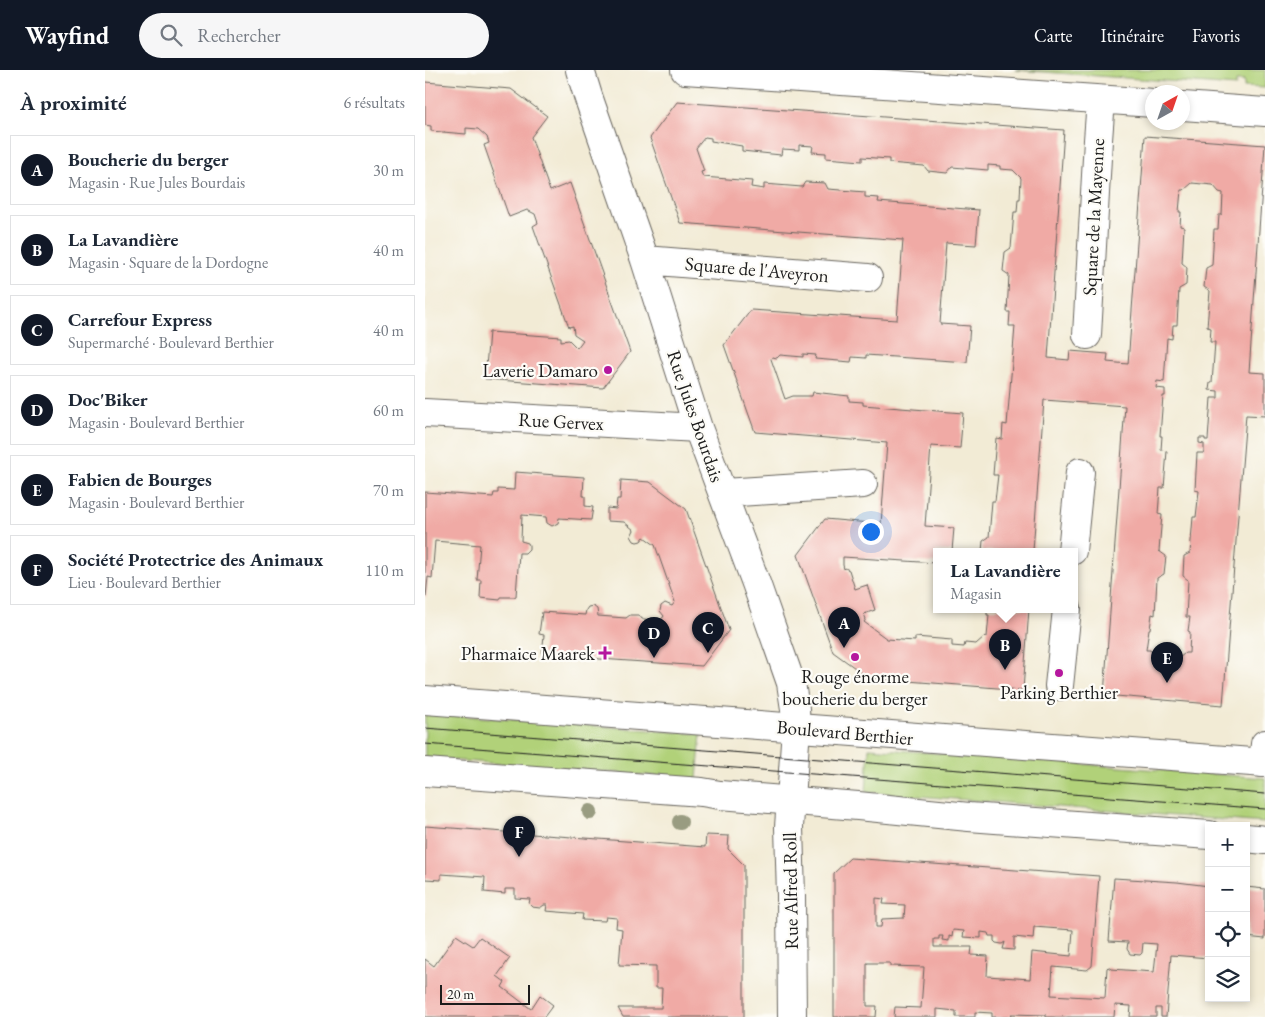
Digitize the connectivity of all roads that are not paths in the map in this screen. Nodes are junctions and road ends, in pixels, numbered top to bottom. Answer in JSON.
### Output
{"nodes":[{"id":1,"x":580,"y":70,"type":"edge"},
{"id":2,"x":685,"y":70,"type":"edge"},
{"id":3,"x":1101,"y":100,"type":"junction"},
{"id":4,"x":1145,"y":103,"type":"edge"},
{"id":5,"x":1190,"y":107,"type":"edge"},
{"id":6,"x":1265,"y":112,"type":"edge"},
{"id":7,"x":645,"y":260,"type":"junction"},
{"id":8,"x":868,"y":278,"type":"dead end"},
{"id":9,"x":1087,"y":335,"type":"dead end"},
{"id":10,"x":425,"y":414,"type":"edge"},
{"id":11,"x":698,"y":428,"type":"junction"},
{"id":12,"x":1080,"y":472,"type":"dead end"},
{"id":13,"x":863,"y":484,"type":"dead end"},
{"id":14,"x":723,"y":492,"type":"junction"},
{"id":15,"x":1072,"y":548,"type":"edge"},
{"id":16,"x":1067,"y":613,"type":"edge"},
{"id":17,"x":1059,"y":686,"type":"dead end"},
{"id":18,"x":425,"y":700,"type":"edge"},
{"id":19,"x":795,"y":728,"type":"junction"},
{"id":20,"x":1264,"y":757,"type":"edge"},
{"id":21,"x":793,"y":764,"type":"joint"},
{"id":22,"x":425,"y":772,"type":"edge"},
{"id":23,"x":790,"y":801,"type":"junction"},
{"id":24,"x":1205,"y":835,"type":"edge"},
{"id":25,"x":1250,"y":838,"type":"edge"},
{"id":26,"x":1265,"y":840,"type":"edge"},
{"id":27,"x":792,"y":1017,"type":"edge"}],
"edges":[{"from":1,"to":7,"type":"street","name":"Rue Jules Bourdais"},
{"from":2,"to":3,"type":"street"},
{"from":3,"to":4,"type":"street"},
{"from":3,"to":9,"type":"street","name":"Square de la Mayenne"},
{"from":5,"to":6,"type":"street"},
{"from":7,"to":8,"type":"street","name":"Square de l'Aveyron"},
{"from":7,"to":11,"type":"street","name":"Rue Jules Bourdais"},
{"from":10,"to":11,"type":"street","name":"Rue Gervex"},
{"from":11,"to":14,"type":"street","name":"Rue Jules Bourdais"},
{"from":12,"to":15,"type":"street"},
{"from":13,"to":14,"type":"street"},
{"from":14,"to":19,"type":"street","name":"Rue Jules Bourdais"},
{"from":16,"to":17,"type":"street"},
{"from":18,"to":19,"type":"street","name":"Boulevard Berthier"},
{"from":19,"to":20,"type":"street","name":"Boulevard Berthier"},
{"from":19,"to":21,"type":"street","name":"Rue Jules Bourdais"},
{"from":21,"to":23,"type":"street","name":"Rue Alfred Roll"},
{"from":22,"to":23,"type":"street"},
{"from":23,"to":24,"type":"street"},
{"from":23,"to":27,"type":"street","name":"Rue Alfred Roll"},
{"from":25,"to":26,"type":"street"}]}
